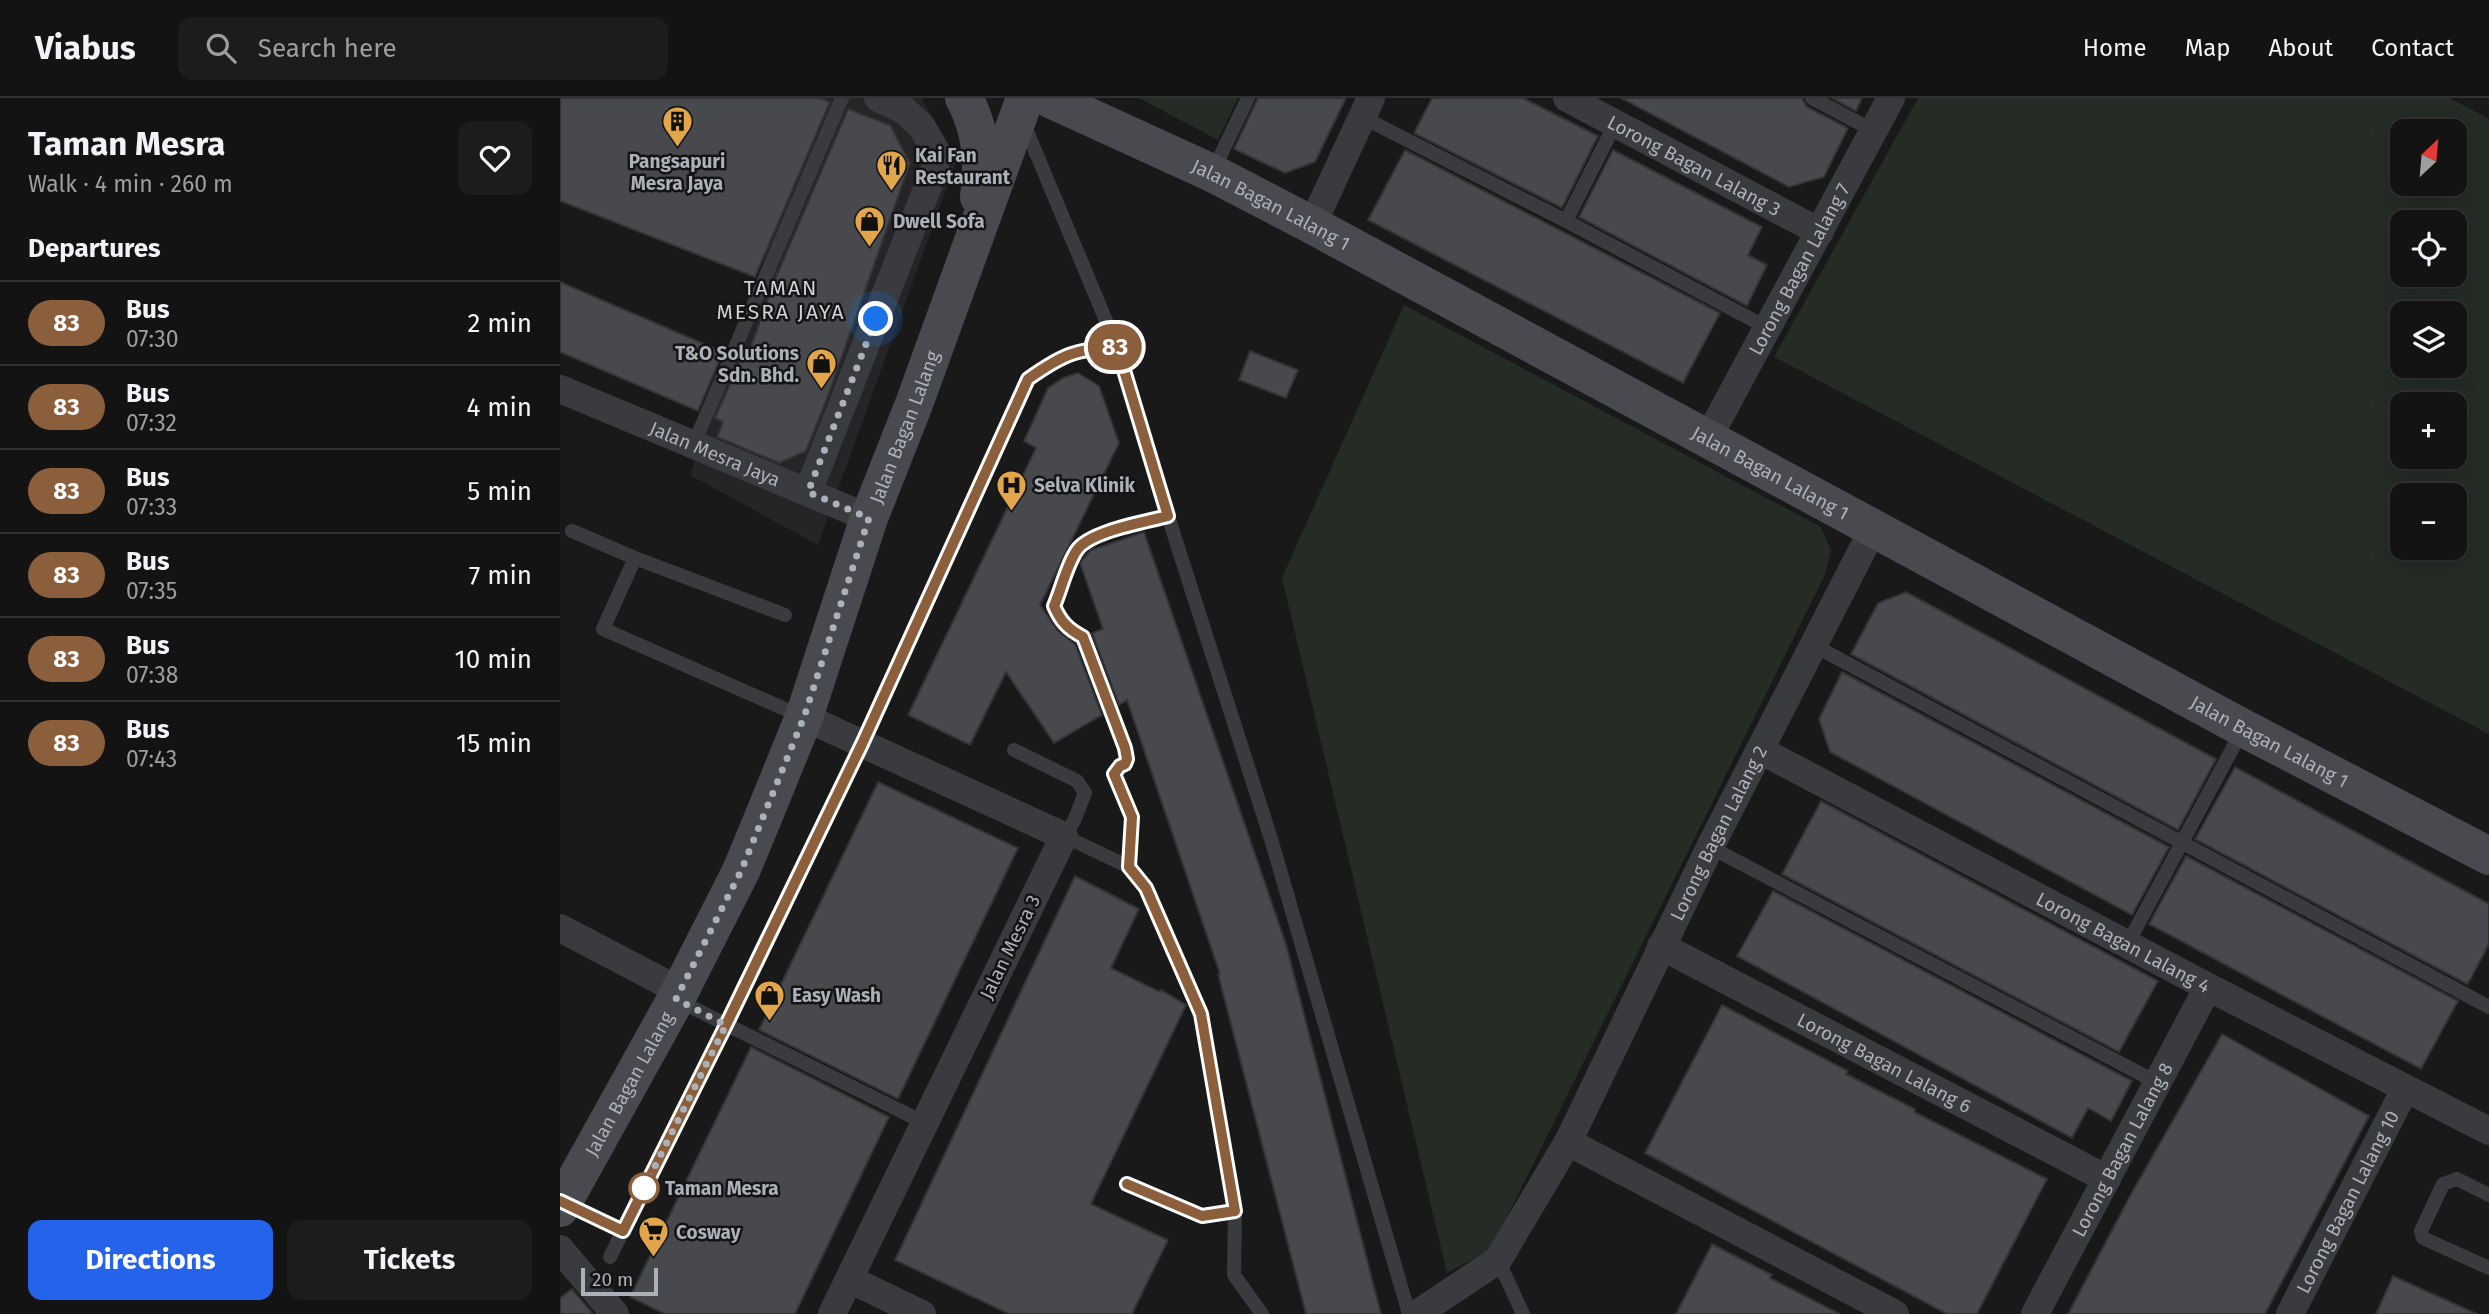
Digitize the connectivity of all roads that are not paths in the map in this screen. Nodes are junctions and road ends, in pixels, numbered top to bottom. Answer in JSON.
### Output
{"nodes":[{"id":1,"x":842,"y":98,"type":"edge"},
{"id":2,"x":878,"y":98,"type":"edge"},
{"id":3,"x":964,"y":98,"type":"edge"},
{"id":4,"x":1100,"y":98,"type":"edge"},
{"id":5,"x":1248,"y":98,"type":"edge"},
{"id":6,"x":1567,"y":98,"type":"edge"},
{"id":7,"x":1812,"y":98,"type":"edge"},
{"id":8,"x":1891,"y":98,"type":"edge"},
{"id":9,"x":1031,"y":103,"type":"edge"},
{"id":10,"x":1367,"y":107,"type":"edge"},
{"id":11,"x":1615,"y":124,"type":"junction"},
{"id":12,"x":1874,"y":131,"type":"junction"},
{"id":13,"x":1142,"y":141,"type":"junction"},
{"id":14,"x":1212,"y":173,"type":"junction"},
{"id":15,"x":1566,"y":220,"type":"junction"},
{"id":16,"x":1312,"y":225,"type":"junction"},
{"id":17,"x":1820,"y":232,"type":"junction"},
{"id":18,"x":974,"y":241,"type":"junction"},
{"id":19,"x":1768,"y":328,"type":"junction"},
{"id":20,"x":1117,"y":347,"type":"junction"},
{"id":21,"x":560,"y":389,"type":"edge"},
{"id":22,"x":1707,"y":440,"type":"junction"},
{"id":23,"x":693,"y":446,"type":"junction"},
{"id":24,"x":808,"y":492,"type":"junction"},
{"id":25,"x":1168,"y":516,"type":"junction"},
{"id":26,"x":869,"y":518,"type":"junction"},
{"id":27,"x":1873,"y":529,"type":"junction"},
{"id":28,"x":572,"y":531,"type":"dead end"},
{"id":29,"x":635,"y":558,"type":"junction"},
{"id":30,"x":785,"y":615,"type":"dead end"},
{"id":31,"x":1813,"y":645,"type":"junction"},
{"id":32,"x":804,"y":717,"type":"junction"},
{"id":33,"x":2243,"y":728,"type":"junction"},
{"id":34,"x":862,"y":744,"type":"junction"},
{"id":35,"x":1014,"y":750,"type":"dead end"},
{"id":36,"x":1760,"y":750,"type":"junction"},
{"id":37,"x":1064,"y":836,"type":"junction"},
{"id":38,"x":2183,"y":842,"type":"junction"},
{"id":39,"x":1710,"y":847,"type":"junction"},
{"id":40,"x":2489,"y":856,"type":"edge"},
{"id":41,"x":1129,"y":867,"type":"junction"},
{"id":42,"x":563,"y":932,"type":"edge"},
{"id":43,"x":2128,"y":943,"type":"junction"},
{"id":44,"x":1661,"y":946,"type":"junction"},
{"id":45,"x":2208,"y":987,"type":"junction"},
{"id":46,"x":678,"y":995,"type":"junction"},
{"id":47,"x":2489,"y":1007,"type":"edge"},
{"id":48,"x":726,"y":1025,"type":"junction"},
{"id":49,"x":2158,"y":1083,"type":"junction"},
{"id":50,"x":2405,"y":1089,"type":"junction"},
{"id":51,"x":925,"y":1123,"type":"junction"},
{"id":52,"x":2489,"y":1131,"type":"edge"},
{"id":53,"x":1569,"y":1142,"type":"junction"},
{"id":54,"x":2107,"y":1179,"type":"junction"},
{"id":55,"x":1127,"y":1184,"type":"dead end"},
{"id":56,"x":2489,"y":1195,"type":"edge"},
{"id":57,"x":561,"y":1204,"type":"edge"},
{"id":58,"x":1235,"y":1211,"type":"junction"},
{"id":59,"x":623,"y":1231,"type":"junction"},
{"id":60,"x":560,"y":1249,"type":"edge"},
{"id":61,"x":610,"y":1257,"type":"dead end"},
{"id":62,"x":1498,"y":1260,"type":"junction"},
{"id":63,"x":2489,"y":1268,"type":"edge"},
{"id":64,"x":849,"y":1279,"type":"junction"},
{"id":65,"x":615,"y":1314,"type":"edge"},
{"id":66,"x":832,"y":1314,"type":"edge"},
{"id":67,"x":922,"y":1314,"type":"edge"},
{"id":68,"x":1262,"y":1314,"type":"edge"},
{"id":69,"x":1409,"y":1314,"type":"edge"},
{"id":70,"x":1417,"y":1314,"type":"edge"},
{"id":71,"x":1523,"y":1314,"type":"edge"},
{"id":72,"x":1895,"y":1314,"type":"edge"},
{"id":73,"x":2035,"y":1314,"type":"edge"},
{"id":74,"x":2290,"y":1314,"type":"edge"}],
"edges":[{"from":1,"to":23,"type":"lane"},
{"from":2,"to":24,"type":"street"},
{"from":3,"to":18,"type":"main road"},
{"from":4,"to":13,"type":"main road"},
{"from":5,"to":14,"type":"lane"},
{"from":6,"to":11,"type":"street","name":"Lorong Bagan Lalang 3"},
{"from":7,"to":12,"type":"lane"},
{"from":8,"to":12,"type":"street","name":"Lorong Bagan Lalang 7"},
{"from":9,"to":13,"type":"main road","name":"Jalan Bagan Lalang 1"},
{"from":9,"to":18,"type":"main road","name":"Jalan Bagan Lalang"},
{"from":9,"to":20,"type":"lane"},
{"from":10,"to":15,"type":"lane"},
{"from":10,"to":16,"type":"street"},
{"from":11,"to":15,"type":"lane"},
{"from":11,"to":17,"type":"street","name":"Lorong Bagan Lalang 3"},
{"from":12,"to":17,"type":"street","name":"Lorong Bagan Lalang 7"},
{"from":13,"to":14,"type":"main road","name":"Jalan Bagan Lalang 1"},
{"from":14,"to":16,"type":"main road","name":"Jalan Bagan Lalang 1"},
{"from":15,"to":19,"type":"lane"},
{"from":16,"to":22,"type":"main road","name":"Jalan Bagan Lalang 1"},
{"from":17,"to":19,"type":"street","name":"Lorong Bagan Lalang 7"},
{"from":18,"to":26,"type":"main road","name":"Jalan Bagan Lalang"},
{"from":19,"to":22,"type":"street","name":"Lorong Bagan Lalang 7"},
{"from":20,"to":25,"type":"lane"},
{"from":20,"to":34,"type":"lane"},
{"from":21,"to":23,"type":"street","name":"Jalan Mesra Jaya"},
{"from":22,"to":27,"type":"main road","name":"Jalan Bagan Lalang 1"},
{"from":23,"to":24,"type":"street","name":"Jalan Mesra Jaya"},
{"from":24,"to":26,"type":"street","name":"Jalan Mesra Jaya"},
{"from":25,"to":41,"type":"lane"},
{"from":25,"to":69,"type":"lane"},
{"from":26,"to":32,"type":"main road","name":"Jalan Bagan Lalang"},
{"from":27,"to":31,"type":"street","name":"Lorong Bagan Lalang 2"},
{"from":27,"to":33,"type":"main road","name":"Jalan Bagan Lalang 1"},
{"from":28,"to":29,"type":"lane"},
{"from":29,"to":30,"type":"lane"},
{"from":29,"to":32,"type":"lane"},
{"from":31,"to":36,"type":"street","name":"Lorong Bagan Lalang 2"},
{"from":31,"to":38,"type":"lane"},
{"from":32,"to":34,"type":"street"},
{"from":32,"to":46,"type":"main road","name":"Jalan Bagan Lalang"},
{"from":33,"to":38,"type":"lane"},
{"from":33,"to":40,"type":"main road","name":"Jalan Bagan Lalang 1"},
{"from":34,"to":37,"type":"street"},
{"from":34,"to":48,"type":"lane"},
{"from":35,"to":37,"type":"lane"},
{"from":36,"to":39,"type":"street","name":"Lorong Bagan Lalang 2"},
{"from":36,"to":43,"type":"street","name":"Lorong Bagan Lalang 4"},
{"from":37,"to":41,"type":"lane"},
{"from":37,"to":51,"type":"street","name":"Jalan Mesra 3"},
{"from":38,"to":43,"type":"lane"},
{"from":38,"to":47,"type":"lane"},
{"from":39,"to":44,"type":"street","name":"Lorong Bagan Lalang 2"},
{"from":39,"to":49,"type":"lane"},
{"from":41,"to":58,"type":"lane"},
{"from":42,"to":46,"type":"street"},
{"from":43,"to":45,"type":"street","name":"Lorong Bagan Lalang 4"},
{"from":44,"to":53,"type":"street","name":"Lorong Bagan Lalang 2"},
{"from":44,"to":54,"type":"street","name":"Lorong Bagan Lalang 6"},
{"from":45,"to":49,"type":"street","name":"Lorong Bagan Lalang 8"},
{"from":45,"to":50,"type":"street","name":"Lorong Bagan Lalang 4"},
{"from":46,"to":48,"type":"lane"},
{"from":46,"to":57,"type":"main road","name":"Jalan Bagan Lalang"},
{"from":48,"to":51,"type":"lane"},
{"from":48,"to":59,"type":"lane"},
{"from":49,"to":54,"type":"street","name":"Lorong Bagan Lalang 8"},
{"from":50,"to":52,"type":"street","name":"Lorong Bagan Lalang 4"},
{"from":50,"to":74,"type":"street","name":"Lorong Bagan Lalang 10"},
{"from":51,"to":64,"type":"street","name":"Jalan Mesra 3"},
{"from":53,"to":62,"type":"street","name":"Lorong Bagan Lalang 2"},
{"from":53,"to":72,"type":"street"},
{"from":54,"to":73,"type":"street","name":"Lorong Bagan Lalang 8"},
{"from":55,"to":58,"type":"lane"},
{"from":56,"to":63,"type":"lane"},
{"from":57,"to":59,"type":"lane"},
{"from":58,"to":68,"type":"lane"},
{"from":59,"to":61,"type":"lane"},
{"from":60,"to":65,"type":"street"},
{"from":62,"to":70,"type":"street"},
{"from":62,"to":71,"type":"lane"},
{"from":64,"to":66,"type":"street","name":"Jalan Mesra 3"},
{"from":64,"to":67,"type":"street"}]}
